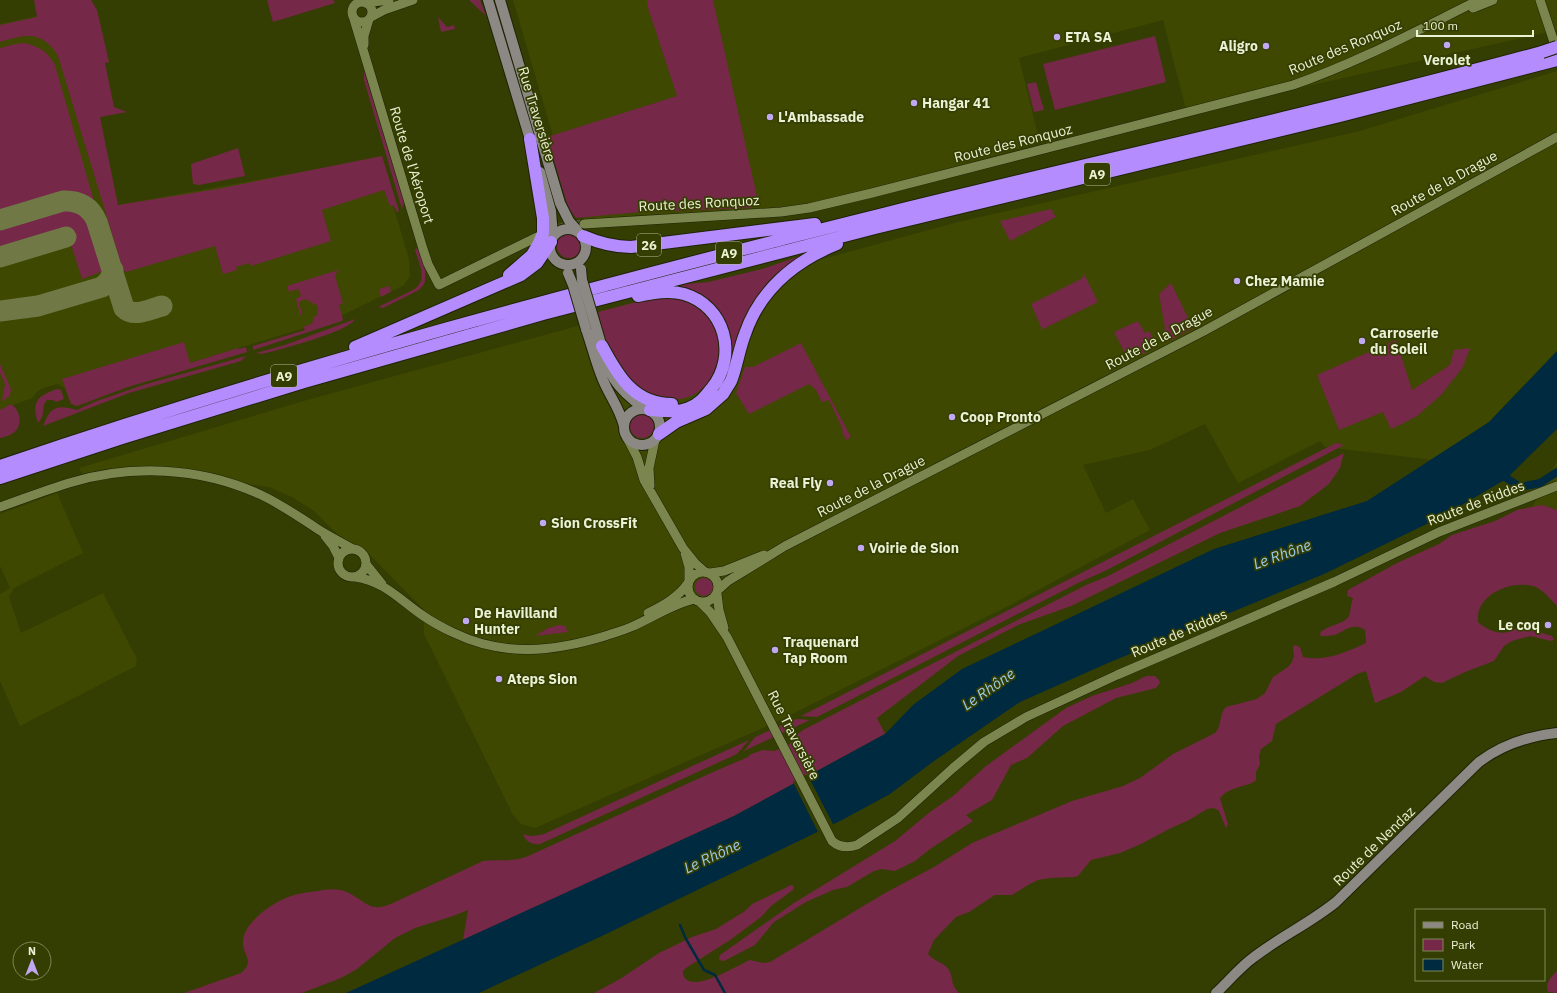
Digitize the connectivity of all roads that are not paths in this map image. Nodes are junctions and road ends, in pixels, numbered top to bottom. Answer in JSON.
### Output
{"nodes":[{"id":1,"x":389,"y":0,"type":"edge"},
{"id":2,"x":412,"y":0,"type":"edge"},
{"id":3,"x":488,"y":0,"type":"edge"},
{"id":4,"x":500,"y":0,"type":"edge"},
{"id":5,"x":1479,"y":0,"type":"edge"},
{"id":6,"x":1493,"y":0,"type":"edge"},
{"id":7,"x":1540,"y":0,"type":"edge"},
{"id":8,"x":365,"y":3,"type":"junction"},
{"id":9,"x":353,"y":16,"type":"junction"},
{"id":10,"x":370,"y":18,"type":"junction"},
{"id":11,"x":1434,"y":23,"type":"junction"},
{"id":12,"x":1557,"y":47,"type":"edge"},
{"id":13,"x":364,"y":50,"type":"junction"},
{"id":14,"x":1557,"y":51,"type":"edge"},
{"id":15,"x":1543,"y":58,"type":"junction"},
{"id":16,"x":1557,"y":60,"type":"edge"},
{"id":17,"x":1557,"y":137,"type":"edge"},
{"id":18,"x":530,"y":139,"type":"junction"},
{"id":19,"x":889,"y":212,"type":"junction"},
{"id":20,"x":875,"y":228,"type":"junction"},
{"id":21,"x":581,"y":230,"type":"junction"},
{"id":22,"x":537,"y":237,"type":"tunnel mouth"},
{"id":23,"x":552,"y":239,"type":"junction"},
{"id":24,"x":584,"y":256,"type":"junction"},
{"id":25,"x":560,"y":263,"type":"junction"},
{"id":26,"x":486,"y":291,"type":"junction"},
{"id":27,"x":543,"y":314,"type":"junction"},
{"id":28,"x":591,"y":328,"type":"junction"},
{"id":29,"x":602,"y":346,"type":"junction"},
{"id":30,"x":287,"y":374,"type":"junction"},
{"id":31,"x":710,"y":390,"type":"junction"},
{"id":32,"x":651,"y":410,"type":"junction"},
{"id":33,"x":624,"y":426,"type":"junction"},
{"id":34,"x":657,"y":437,"type":"junction"},
{"id":35,"x":627,"y":438,"type":"junction"},
{"id":36,"x":0,"y":466,"type":"edge"},
{"id":37,"x":0,"y":478,"type":"edge"},
{"id":38,"x":1557,"y":486,"type":"edge"},
{"id":39,"x":654,"y":497,"type":"junction"},
{"id":40,"x":0,"y":507,"type":"edge"},
{"id":41,"x":317,"y":528,"type":"junction"},
{"id":42,"x":683,"y":548,"type":"junction"},
{"id":43,"x":353,"y":549,"type":"junction"},
{"id":44,"x":770,"y":554,"type":"junction"},
{"id":45,"x":339,"y":558,"type":"junction"},
{"id":46,"x":366,"y":564,"type":"junction"},
{"id":47,"x":707,"y":572,"type":"junction"},
{"id":48,"x":355,"y":577,"type":"junction"},
{"id":49,"x":689,"y":582,"type":"junction"},
{"id":50,"x":384,"y":586,"type":"junction"},
{"id":51,"x":717,"y":592,"type":"junction"},
{"id":52,"x":697,"y":600,"type":"junction"},
{"id":53,"x":606,"y":635,"type":"junction"},
{"id":54,"x":727,"y":637,"type":"junction"},
{"id":55,"x":1557,"y":732,"type":"edge"},
{"id":56,"x":838,"y":846,"type":"joint"},
{"id":57,"x":1216,"y":993,"type":"edge"}],
"edges":[{"from":1,"to":8,"type":"street"},
{"from":2,"to":10,"type":"street"},
{"from":3,"to":18,"type":"main road","name":"Rue Traversière"},
{"from":4,"to":21,"type":"main road","name":"Rue Traversière"},
{"from":5,"to":11,"type":"street","name":"Route des Ronquoz"},
{"from":6,"to":11,"type":"street","name":"Route des Ronquoz"},
{"from":7,"to":14,"type":"street"},
{"from":8,"to":9,"type":"street"},
{"from":8,"to":10,"type":"street"},
{"from":9,"to":10,"type":"street"},
{"from":9,"to":13,"type":"street","name":"Route de l'Aéroport"},
{"from":10,"to":13,"type":"street","name":"Route de l'Aéroport"},
{"from":11,"to":21,"type":"street","name":"Route des Ronquoz"},
{"from":12,"to":15,"type":"highway","number":"A9","bridge":true},
{"from":13,"to":22,"type":"street","name":"Route de l'Aéroport"},
{"from":15,"to":16,"type":"highway","number":"A9"},
{"from":15,"to":19,"type":"highway","number":"A9"},
{"from":15,"to":20,"type":"highway","number":"A9"},
{"from":17,"to":44,"type":"street","name":"Route de la Drague"},
{"from":18,"to":23,"type":"main road","name":"Rue Traversière"},
{"from":18,"to":26,"type":"highway"},
{"from":19,"to":21,"type":"highway","number":"26"},
{"from":19,"to":30,"type":"highway","number":"A9"},
{"from":20,"to":27,"type":"highway","number":"A9"},
{"from":20,"to":34,"type":"highway"},
{"from":21,"to":23,"type":"main road"},
{"from":21,"to":24,"type":"main road"},
{"from":23,"to":25,"type":"main road","name":"Rue Traversière"},
{"from":23,"to":26,"type":"highway"},
{"from":24,"to":25,"type":"main road"},
{"from":24,"to":28,"type":"main road","bridge":true},
{"from":25,"to":28,"type":"main road","name":"Rue Traversière","bridge":true},
{"from":26,"to":30,"type":"highway"},
{"from":27,"to":31,"type":"highway"},
{"from":27,"to":37,"type":"highway","number":"A9"},
{"from":28,"to":29,"type":"main road"},
{"from":28,"to":33,"type":"main road"},
{"from":29,"to":31,"type":"highway"},
{"from":29,"to":32,"type":"main road"},
{"from":30,"to":36,"type":"highway","number":"A9"},
{"from":31,"to":32,"type":"highway"},
{"from":32,"to":33,"type":"main road"},
{"from":32,"to":34,"type":"main road"},
{"from":33,"to":35,"type":"main road"},
{"from":34,"to":35,"type":"main road"},
{"from":34,"to":39,"type":"street"},
{"from":35,"to":39,"type":"street"},
{"from":38,"to":56,"type":"street","name":"Route de Riddes"},
{"from":39,"to":42,"type":"street"},
{"from":40,"to":41,"type":"street"},
{"from":41,"to":43,"type":"street"},
{"from":41,"to":45,"type":"street"},
{"from":42,"to":47,"type":"street"},
{"from":42,"to":49,"type":"street"},
{"from":43,"to":45,"type":"street"},
{"from":43,"to":46,"type":"street"},
{"from":44,"to":47,"type":"street","name":"Route de la Drague"},
{"from":44,"to":51,"type":"street","name":"Route de la Drague"},
{"from":45,"to":48,"type":"street"},
{"from":46,"to":48,"type":"street"},
{"from":46,"to":50,"type":"street"},
{"from":47,"to":49,"type":"street"},
{"from":47,"to":51,"type":"street"},
{"from":48,"to":50,"type":"street"},
{"from":49,"to":52,"type":"street"},
{"from":49,"to":53,"type":"street"},
{"from":50,"to":53,"type":"street"},
{"from":51,"to":52,"type":"street"},
{"from":51,"to":54,"type":"street","name":"Rue Traversière"},
{"from":52,"to":53,"type":"street"},
{"from":52,"to":54,"type":"street","name":"Rue Traversière"},
{"from":54,"to":56,"type":"street","name":"Rue Traversière"},
{"from":55,"to":57,"type":"main road","name":"Route de Nendaz"}]}
